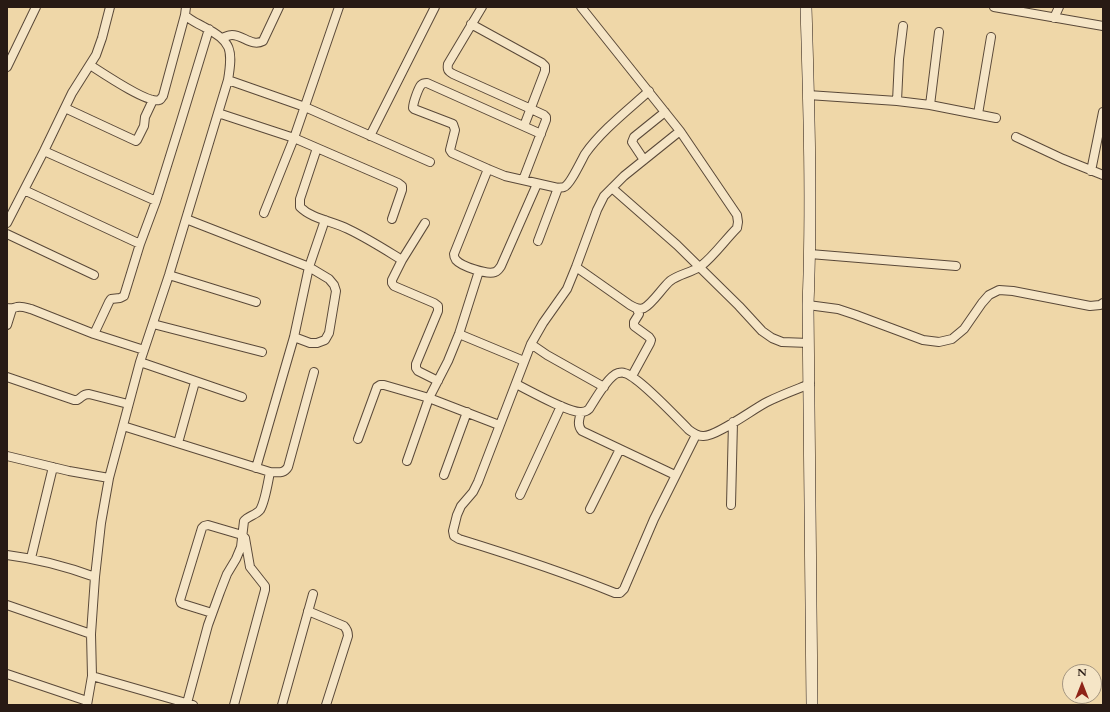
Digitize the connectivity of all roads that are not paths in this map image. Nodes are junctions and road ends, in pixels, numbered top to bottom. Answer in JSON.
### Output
{"nodes":[{"id":1,"x":36,"y":7,"type":"edge"},
{"id":2,"x":110,"y":7,"type":"edge"},
{"id":3,"x":279,"y":7,"type":"edge"},
{"id":4,"x":339,"y":7,"type":"edge"},
{"id":5,"x":435,"y":7,"type":"edge"},
{"id":6,"x":482,"y":7,"type":"edge"},
{"id":7,"x":581,"y":7,"type":"edge"},
{"id":8,"x":806,"y":7,"type":"edge"},
{"id":9,"x":994,"y":7,"type":"edge"},
{"id":10,"x":1059,"y":7,"type":"edge"},
{"id":11,"x":186,"y":11,"type":"edge"},
{"id":12,"x":1054,"y":18,"type":"junction"},
{"id":13,"x":471,"y":24,"type":"junction"},
{"id":14,"x":903,"y":26,"type":"dead end"},
{"id":15,"x":1103,"y":26,"type":"edge"},
{"id":16,"x":209,"y":29,"type":"junction"},
{"id":17,"x":939,"y":32,"type":"dead end"},
{"id":18,"x":991,"y":37,"type":"dead end"},
{"id":19,"x":222,"y":38,"type":"junction"},
{"id":20,"x":90,"y":66,"type":"junction"},
{"id":21,"x":7,"y":68,"type":"edge"},
{"id":22,"x":228,"y":80,"type":"junction"},
{"id":23,"x":649,"y":91,"type":"junction"},
{"id":24,"x":808,"y":95,"type":"junction"},
{"id":25,"x":153,"y":100,"type":"junction"},
{"id":26,"x":897,"y":101,"type":"junction"},
{"id":27,"x":930,"y":105,"type":"junction"},
{"id":28,"x":305,"y":107,"type":"junction"},
{"id":29,"x":65,"y":108,"type":"junction"},
{"id":30,"x":531,"y":109,"type":"junction"},
{"id":31,"x":665,"y":112,"type":"junction"},
{"id":32,"x":1103,"y":112,"type":"edge"},
{"id":33,"x":218,"y":113,"type":"junction"},
{"id":34,"x":978,"y":114,"type":"junction"},
{"id":35,"x":996,"y":118,"type":"dead end"},
{"id":36,"x":524,"y":126,"type":"junction"},
{"id":37,"x":680,"y":131,"type":"junction"},
{"id":38,"x":541,"y":134,"type":"junction"},
{"id":39,"x":370,"y":136,"type":"junction"},
{"id":40,"x":1016,"y":137,"type":"dead end"},
{"id":41,"x":294,"y":138,"type":"junction"},
{"id":42,"x":317,"y":148,"type":"junction"},
{"id":43,"x":44,"y":151,"type":"junction"},
{"id":44,"x":644,"y":160,"type":"junction"},
{"id":45,"x":430,"y":162,"type":"dead end"},
{"id":46,"x":488,"y":169,"type":"junction"},
{"id":47,"x":1090,"y":171,"type":"junction"},
{"id":48,"x":1103,"y":176,"type":"edge"},
{"id":49,"x":523,"y":180,"type":"junction"},
{"id":50,"x":537,"y":184,"type":"junction"},
{"id":51,"x":558,"y":188,"type":"junction"},
{"id":52,"x":612,"y":188,"type":"junction"},
{"id":53,"x":24,"y":190,"type":"junction"},
{"id":54,"x":156,"y":201,"type":"junction"},
{"id":55,"x":264,"y":213,"type":"dead end"},
{"id":56,"x":186,"y":219,"type":"junction"},
{"id":57,"x":392,"y":219,"type":"dead end"},
{"id":58,"x":325,"y":220,"type":"junction"},
{"id":59,"x":7,"y":223,"type":"edge"},
{"id":60,"x":425,"y":223,"type":"dead end"},
{"id":61,"x":7,"y":234,"type":"edge"},
{"id":62,"x":538,"y":241,"type":"dead end"},
{"id":63,"x":140,"y":244,"type":"junction"},
{"id":64,"x":810,"y":254,"type":"junction"},
{"id":65,"x":402,"y":260,"type":"junction"},
{"id":66,"x":956,"y":266,"type":"dead end"},
{"id":67,"x":309,"y":267,"type":"junction"},
{"id":68,"x":576,"y":267,"type":"junction"},
{"id":69,"x":700,"y":267,"type":"junction"},
{"id":70,"x":479,"y":271,"type":"junction"},
{"id":71,"x":169,"y":275,"type":"junction"},
{"id":72,"x":94,"y":276,"type":"dead end"},
{"id":73,"x":256,"y":302,"type":"dead end"},
{"id":74,"x":1103,"y":303,"type":"edge"},
{"id":75,"x":808,"y":305,"type":"junction"},
{"id":76,"x":9,"y":309,"type":"edge"},
{"id":77,"x":637,"y":309,"type":"junction"},
{"id":78,"x":7,"y":324,"type":"edge"},
{"id":79,"x":153,"y":324,"type":"junction"},
{"id":80,"x":94,"y":334,"type":"junction"},
{"id":81,"x":459,"y":334,"type":"junction"},
{"id":82,"x":294,"y":337,"type":"junction"},
{"id":83,"x":809,"y":343,"type":"junction"},
{"id":84,"x":531,"y":344,"type":"junction"},
{"id":85,"x":144,"y":350,"type":"junction"},
{"id":86,"x":262,"y":352,"type":"dead end"},
{"id":87,"x":524,"y":361,"type":"junction"},
{"id":88,"x":140,"y":362,"type":"junction"},
{"id":89,"x":314,"y":372,"type":"dead end"},
{"id":90,"x":632,"y":376,"type":"junction"},
{"id":91,"x":7,"y":377,"type":"edge"},
{"id":92,"x":438,"y":381,"type":"junction"},
{"id":93,"x":195,"y":382,"type":"junction"},
{"id":94,"x":516,"y":384,"type":"junction"},
{"id":95,"x":810,"y":384,"type":"junction"},
{"id":96,"x":604,"y":387,"type":"junction"},
{"id":97,"x":242,"y":397,"type":"dead end"},
{"id":98,"x":429,"y":398,"type":"junction"},
{"id":99,"x":128,"y":404,"type":"junction"},
{"id":100,"x":561,"y":406,"type":"junction"},
{"id":101,"x":467,"y":412,"type":"junction"},
{"id":102,"x":581,"y":412,"type":"junction"},
{"id":103,"x":733,"y":422,"type":"junction"},
{"id":104,"x":500,"y":425,"type":"junction"},
{"id":105,"x":122,"y":426,"type":"junction"},
{"id":106,"x":696,"y":435,"type":"junction"},
{"id":107,"x":358,"y":439,"type":"dead end"},
{"id":108,"x":178,"y":443,"type":"junction"},
{"id":109,"x":620,"y":449,"type":"junction"},
{"id":110,"x":7,"y":457,"type":"edge"},
{"id":111,"x":407,"y":461,"type":"dead end"},
{"id":112,"x":53,"y":467,"type":"junction"},
{"id":113,"x":256,"y":468,"type":"junction"},
{"id":114,"x":270,"y":472,"type":"junction"},
{"id":115,"x":444,"y":475,"type":"dead end"},
{"id":116,"x":675,"y":475,"type":"junction"},
{"id":117,"x":108,"y":478,"type":"junction"},
{"id":118,"x":520,"y":495,"type":"dead end"},
{"id":119,"x":731,"y":505,"type":"dead end"},
{"id":120,"x":590,"y":509,"type":"dead end"},
{"id":121,"x":242,"y":536,"type":"junction"},
{"id":122,"x":7,"y":555,"type":"edge"},
{"id":123,"x":31,"y":558,"type":"junction"},
{"id":124,"x":95,"y":577,"type":"junction"},
{"id":125,"x":313,"y":594,"type":"dead end"},
{"id":126,"x":7,"y":605,"type":"edge"},
{"id":127,"x":308,"y":611,"type":"junction"},
{"id":128,"x":212,"y":613,"type":"junction"},
{"id":129,"x":91,"y":634,"type":"junction"},
{"id":130,"x":7,"y":674,"type":"edge"},
{"id":131,"x":92,"y":676,"type":"junction"},
{"id":132,"x":87,"y":703,"type":"edge"},
{"id":133,"x":190,"y":704,"type":"edge"},
{"id":134,"x":234,"y":705,"type":"edge"},
{"id":135,"x":282,"y":705,"type":"edge"},
{"id":136,"x":326,"y":705,"type":"edge"},
{"id":137,"x":812,"y":705,"type":"edge"}],
"edges":[{"from":1,"to":21,"type":"street"},
{"from":2,"to":20,"type":"street"},
{"from":3,"to":19,"type":"street"},
{"from":4,"to":28,"type":"street"},
{"from":5,"to":39,"type":"street"},
{"from":6,"to":13,"type":"street"},
{"from":7,"to":23,"type":"street"},
{"from":8,"to":24,"type":"street"},
{"from":9,"to":12,"type":"street"},
{"from":10,"to":12,"type":"street"},
{"from":11,"to":16,"type":"street"},
{"from":11,"to":25,"type":"street"},
{"from":12,"to":15,"type":"street"},
{"from":13,"to":30,"type":"street"},
{"from":13,"to":30,"type":"street"},
{"from":14,"to":26,"type":"street"},
{"from":16,"to":19,"type":"street"},
{"from":16,"to":54,"type":"street"},
{"from":17,"to":27,"type":"street"},
{"from":18,"to":34,"type":"street"},
{"from":19,"to":22,"type":"street"},
{"from":20,"to":25,"type":"street"},
{"from":20,"to":29,"type":"street"},
{"from":22,"to":28,"type":"street"},
{"from":22,"to":33,"type":"street"},
{"from":23,"to":31,"type":"street"},
{"from":23,"to":51,"type":"street"},
{"from":24,"to":26,"type":"street"},
{"from":24,"to":64,"type":"street"},
{"from":25,"to":29,"type":"street"},
{"from":26,"to":27,"type":"street"},
{"from":27,"to":34,"type":"street"},
{"from":28,"to":39,"type":"street"},
{"from":28,"to":41,"type":"street"},
{"from":29,"to":43,"type":"street"},
{"from":30,"to":36,"type":"street"},
{"from":30,"to":38,"type":"street"},
{"from":31,"to":37,"type":"street"},
{"from":31,"to":44,"type":"street"},
{"from":32,"to":47,"type":"street"},
{"from":33,"to":41,"type":"street"},
{"from":33,"to":56,"type":"street"},
{"from":34,"to":35,"type":"street"},
{"from":36,"to":38,"type":"street"},
{"from":36,"to":46,"type":"street"},
{"from":37,"to":44,"type":"street"},
{"from":37,"to":69,"type":"street"},
{"from":38,"to":49,"type":"street"},
{"from":39,"to":45,"type":"street"},
{"from":40,"to":47,"type":"street"},
{"from":41,"to":42,"type":"street"},
{"from":41,"to":55,"type":"street"},
{"from":42,"to":57,"type":"street"},
{"from":42,"to":58,"type":"street"},
{"from":43,"to":53,"type":"street"},
{"from":43,"to":54,"type":"street"},
{"from":44,"to":52,"type":"street"},
{"from":46,"to":49,"type":"street"},
{"from":46,"to":70,"type":"street"},
{"from":47,"to":48,"type":"street"},
{"from":49,"to":50,"type":"street"},
{"from":50,"to":51,"type":"street"},
{"from":50,"to":70,"type":"street"},
{"from":51,"to":62,"type":"street"},
{"from":52,"to":68,"type":"street"},
{"from":52,"to":69,"type":"street"},
{"from":53,"to":59,"type":"street"},
{"from":53,"to":63,"type":"street"},
{"from":54,"to":63,"type":"street"},
{"from":56,"to":67,"type":"street"},
{"from":56,"to":71,"type":"street"},
{"from":58,"to":65,"type":"street"},
{"from":58,"to":67,"type":"street"},
{"from":60,"to":65,"type":"street"},
{"from":61,"to":72,"type":"street"},
{"from":63,"to":80,"type":"street"},
{"from":64,"to":66,"type":"street"},
{"from":64,"to":75,"type":"street"},
{"from":65,"to":92,"type":"street"},
{"from":67,"to":82,"type":"street"},
{"from":67,"to":82,"type":"street"},
{"from":68,"to":77,"type":"street"},
{"from":68,"to":84,"type":"street"},
{"from":69,"to":77,"type":"street"},
{"from":69,"to":83,"type":"street"},
{"from":70,"to":81,"type":"street"},
{"from":71,"to":73,"type":"street"},
{"from":71,"to":79,"type":"street"},
{"from":74,"to":75,"type":"street"},
{"from":75,"to":83,"type":"street"},
{"from":76,"to":78,"type":"street"},
{"from":76,"to":80,"type":"street"},
{"from":77,"to":90,"type":"street"},
{"from":79,"to":85,"type":"street"},
{"from":79,"to":86,"type":"street"},
{"from":80,"to":85,"type":"street"},
{"from":81,"to":87,"type":"street"},
{"from":81,"to":92,"type":"street"},
{"from":82,"to":113,"type":"street"},
{"from":83,"to":95,"type":"street"},
{"from":84,"to":87,"type":"street"},
{"from":84,"to":96,"type":"street"},
{"from":85,"to":88,"type":"street"},
{"from":87,"to":94,"type":"street"},
{"from":88,"to":93,"type":"street"},
{"from":88,"to":99,"type":"street"},
{"from":89,"to":114,"type":"street"},
{"from":90,"to":96,"type":"street"},
{"from":90,"to":106,"type":"street"},
{"from":91,"to":99,"type":"street"},
{"from":92,"to":98,"type":"street"},
{"from":93,"to":97,"type":"street"},
{"from":93,"to":108,"type":"street"},
{"from":94,"to":100,"type":"street"},
{"from":94,"to":104,"type":"street"},
{"from":95,"to":103,"type":"street"},
{"from":95,"to":137,"type":"street"},
{"from":96,"to":102,"type":"street"},
{"from":98,"to":101,"type":"street"},
{"from":98,"to":107,"type":"street"},
{"from":98,"to":111,"type":"street"},
{"from":99,"to":105,"type":"street"},
{"from":100,"to":102,"type":"street"},
{"from":100,"to":118,"type":"street"},
{"from":101,"to":104,"type":"street"},
{"from":101,"to":115,"type":"street"},
{"from":102,"to":109,"type":"street"},
{"from":103,"to":106,"type":"street"},
{"from":103,"to":119,"type":"street"},
{"from":104,"to":116,"type":"street"},
{"from":105,"to":108,"type":"street"},
{"from":105,"to":117,"type":"street"},
{"from":106,"to":116,"type":"street"},
{"from":108,"to":113,"type":"street"},
{"from":109,"to":116,"type":"street"},
{"from":109,"to":120,"type":"street"},
{"from":110,"to":112,"type":"street"},
{"from":112,"to":117,"type":"street"},
{"from":112,"to":123,"type":"street"},
{"from":113,"to":114,"type":"street"},
{"from":114,"to":121,"type":"street"},
{"from":117,"to":124,"type":"street"},
{"from":121,"to":128,"type":"street"},
{"from":121,"to":128,"type":"street"},
{"from":121,"to":134,"type":"street"},
{"from":122,"to":123,"type":"street"},
{"from":123,"to":124,"type":"street"},
{"from":124,"to":129,"type":"street"},
{"from":125,"to":127,"type":"street"},
{"from":126,"to":129,"type":"street"},
{"from":127,"to":135,"type":"street"},
{"from":127,"to":136,"type":"street"},
{"from":128,"to":133,"type":"street"},
{"from":129,"to":131,"type":"street"},
{"from":130,"to":132,"type":"street"},
{"from":131,"to":132,"type":"street"},
{"from":131,"to":133,"type":"street"}]}
